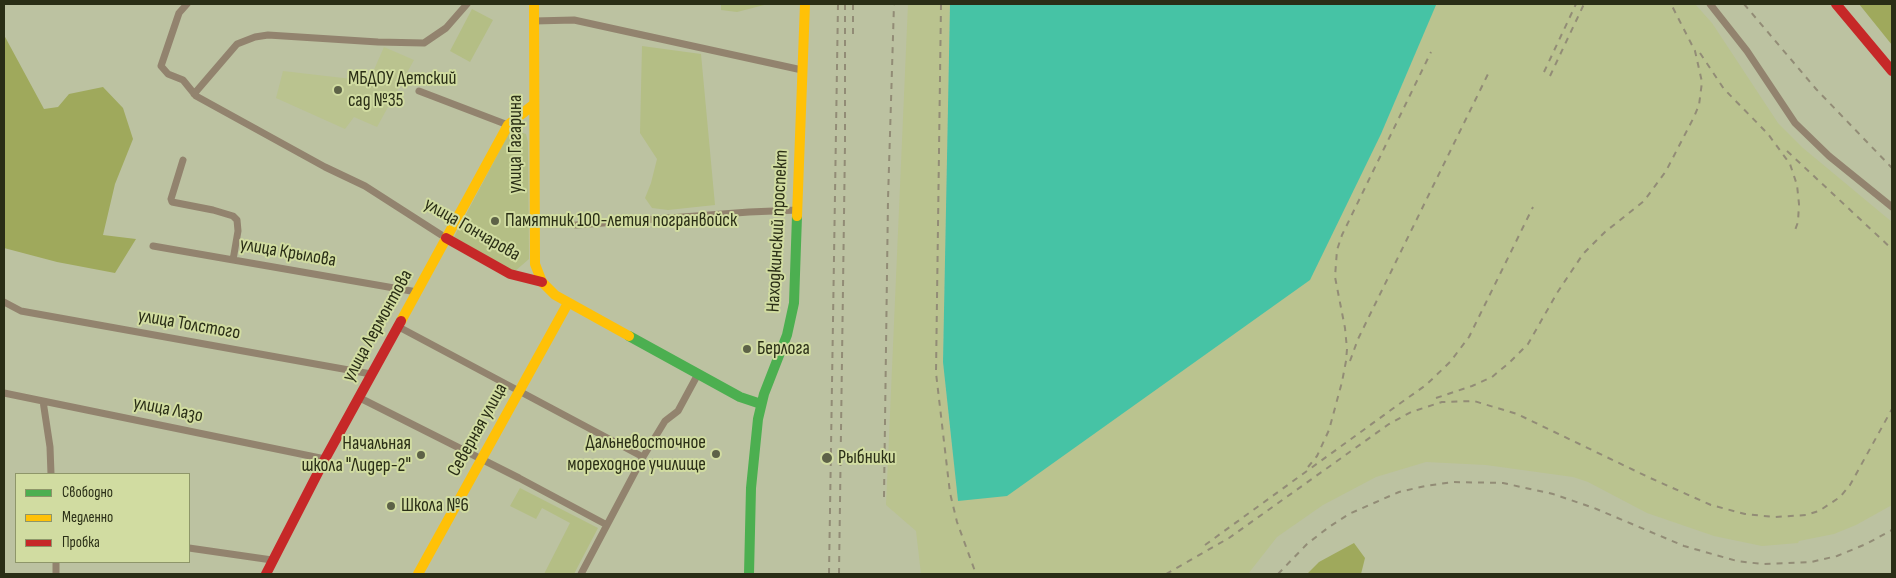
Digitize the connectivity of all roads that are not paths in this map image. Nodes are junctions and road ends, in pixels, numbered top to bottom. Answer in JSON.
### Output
{"nodes":[{"id":1,"x":187,"y":4,"type":"edge"},
{"id":2,"x":467,"y":4,"type":"edge"},
{"id":3,"x":534,"y":4,"type":"edge"},
{"id":4,"x":805,"y":4,"type":"edge"},
{"id":5,"x":1710,"y":4,"type":"edge"},
{"id":6,"x":1836,"y":4,"type":"edge"},
{"id":7,"x":534,"y":21,"type":"junction"},
{"id":8,"x":802,"y":70,"type":"junction"},
{"id":9,"x":1892,"y":71,"type":"edge"},
{"id":10,"x":419,"y":91,"type":"dead end"},
{"id":11,"x":194,"y":94,"type":"junction"},
{"id":12,"x":533,"y":105,"type":"junction"},
{"id":13,"x":508,"y":125,"type":"junction"},
{"id":14,"x":183,"y":160,"type":"dead end"},
{"id":15,"x":1892,"y":207,"type":"edge"},
{"id":16,"x":798,"y":210,"type":"junction"},
{"id":17,"x":576,"y":225,"type":"dead end"},
{"id":18,"x":446,"y":238,"type":"junction"},
{"id":19,"x":153,"y":246,"type":"dead end"},
{"id":20,"x":233,"y":260,"type":"junction"},
{"id":21,"x":542,"y":282,"type":"junction"},
{"id":22,"x":417,"y":292,"type":"junction"},
{"id":23,"x":4,"y":302,"type":"edge"},
{"id":24,"x":568,"y":303,"type":"junction"},
{"id":25,"x":397,"y":326,"type":"junction"},
{"id":26,"x":372,"y":374,"type":"junction"},
{"id":27,"x":698,"y":374,"type":"junction"},
{"id":28,"x":4,"y":392,"type":"edge"},
{"id":29,"x":519,"y":392,"type":"junction"},
{"id":30,"x":358,"y":397,"type":"junction"},
{"id":31,"x":43,"y":401,"type":"junction"},
{"id":32,"x":761,"y":404,"type":"junction"},
{"id":33,"x":644,"y":457,"type":"junction"},
{"id":34,"x":325,"y":458,"type":"junction"},
{"id":35,"x":481,"y":459,"type":"junction"},
{"id":36,"x":51,"y":473,"type":"edge"},
{"id":37,"x":607,"y":525,"type":"junction"},
{"id":38,"x":190,"y":548,"type":"edge"},
{"id":39,"x":272,"y":560,"type":"junction"},
{"id":40,"x":266,"y":574,"type":"edge"},
{"id":41,"x":418,"y":574,"type":"edge"},
{"id":42,"x":581,"y":574,"type":"edge"},
{"id":43,"x":748,"y":574,"type":"edge"}],
"edges":[{"from":1,"to":11,"type":"street","name":"улица Гончарова"},
{"from":2,"to":11,"type":"street"},
{"from":3,"to":7,"type":"main road","name":"улица Гагарина"},
{"from":4,"to":8,"type":"main road","name":"Находкинский проспект"},
{"from":5,"to":15,"type":"street"},
{"from":6,"to":9,"type":"main road"},
{"from":7,"to":8,"type":"street"},
{"from":7,"to":12,"type":"main road","name":"улица Гагарина"},
{"from":8,"to":16,"type":"main road","name":"Находкинский проспект"},
{"from":10,"to":13,"type":"street"},
{"from":11,"to":18,"type":"street","name":"улица Гончарова"},
{"from":12,"to":13,"type":"main road","name":"улица Лермонтова"},
{"from":12,"to":21,"type":"main road","name":"улица Гагарина"},
{"from":13,"to":18,"type":"main road","name":"улица Лермонтова"},
{"from":14,"to":20,"type":"street"},
{"from":16,"to":17,"type":"street"},
{"from":16,"to":32,"type":"main road","name":"Находкинский проспект"},
{"from":18,"to":21,"type":"main road","name":"улица Гончарова"},
{"from":18,"to":22,"type":"main road","name":"улица Лермонтова"},
{"from":19,"to":20,"type":"street","name":"улица Крылова"},
{"from":20,"to":22,"type":"street","name":"улица Крылова"},
{"from":21,"to":24,"type":"main road","name":"улица Гончарова"},
{"from":22,"to":25,"type":"main road","name":"улица Лермонтова"},
{"from":23,"to":26,"type":"street","name":"улица Толстого"},
{"from":24,"to":27,"type":"main road","name":"улица Гончарова"},
{"from":24,"to":29,"type":"main road","name":"Северная улица"},
{"from":25,"to":26,"type":"main road","name":"улица Лермонтова"},
{"from":25,"to":29,"type":"street"},
{"from":26,"to":30,"type":"main road","name":"улица Лермонтова"},
{"from":27,"to":32,"type":"main road","name":"улица Гончарова"},
{"from":27,"to":33,"type":"street"},
{"from":28,"to":31,"type":"street","name":"улица Лазо"},
{"from":29,"to":33,"type":"street"},
{"from":29,"to":35,"type":"main road","name":"Северная улица"},
{"from":30,"to":34,"type":"main road","name":"улица Лермонтова"},
{"from":30,"to":35,"type":"street"},
{"from":31,"to":34,"type":"street","name":"улица Лазо"},
{"from":31,"to":36,"type":"street"},
{"from":32,"to":43,"type":"main road","name":"Находкинский проспект"},
{"from":33,"to":37,"type":"street"},
{"from":34,"to":39,"type":"main road","name":"улица Лермонтова"},
{"from":35,"to":37,"type":"street"},
{"from":35,"to":41,"type":"main road","name":"Северная улица"},
{"from":37,"to":42,"type":"street"},
{"from":38,"to":39,"type":"street"},
{"from":39,"to":40,"type":"main road","name":"улица Лермонтова"}]}
